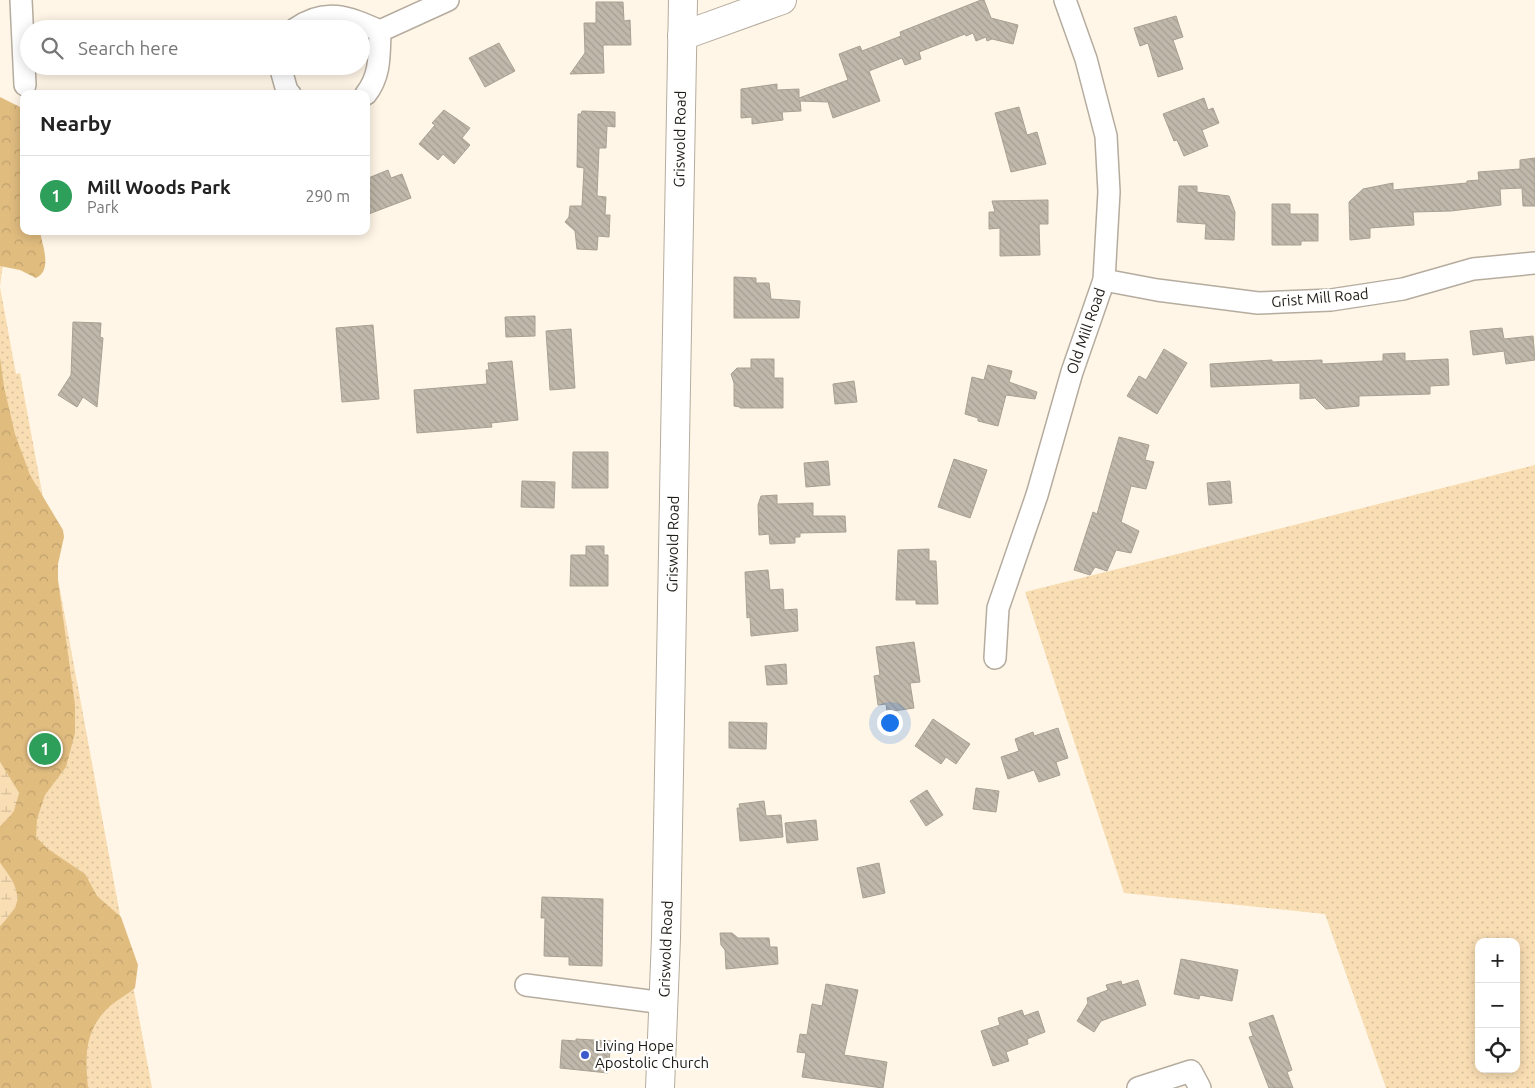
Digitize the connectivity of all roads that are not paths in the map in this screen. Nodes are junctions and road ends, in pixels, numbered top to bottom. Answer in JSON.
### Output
{"nodes":[{"id":1,"x":21,"y":0,"type":"edge"},
{"id":2,"x":448,"y":0,"type":"edge"},
{"id":3,"x":683,"y":0,"type":"edge"},
{"id":4,"x":782,"y":0,"type":"edge"},
{"id":5,"x":1065,"y":0,"type":"edge"},
{"id":6,"x":22,"y":20,"type":"edge"},
{"id":7,"x":308,"y":20,"type":"edge"},
{"id":8,"x":351,"y":20,"type":"edge"},
{"id":9,"x":370,"y":27,"type":"edge"},
{"id":10,"x":380,"y":31,"type":"junction"},
{"id":11,"x":682,"y":36,"type":"junction"},
{"id":12,"x":24,"y":75,"type":"edge"},
{"id":13,"x":283,"y":75,"type":"edge"},
{"id":14,"x":25,"y":86,"type":"dead end"},
{"id":15,"x":287,"y":90,"type":"edge"},
{"id":16,"x":369,"y":90,"type":"edge"},
{"id":17,"x":1535,"y":263,"type":"edge"},
{"id":18,"x":1104,"y":280,"type":"junction"},
{"id":19,"x":995,"y":658,"type":"dead end"},
{"id":20,"x":526,"y":985,"type":"dead end"},
{"id":21,"x":664,"y":1003,"type":"junction"},
{"id":22,"x":1196,"y":1079,"type":"edge"},
{"id":23,"x":660,"y":1088,"type":"edge"},
{"id":24,"x":1138,"y":1088,"type":"edge"}],
"edges":[{"from":1,"to":6,"type":"street"},
{"from":2,"to":10,"type":"street"},
{"from":3,"to":11,"type":"street","name":"Griswold Road"},
{"from":4,"to":11,"type":"street"},
{"from":5,"to":18,"type":"street","name":"Old Mill Road"},
{"from":7,"to":8,"type":"street"},
{"from":9,"to":10,"type":"street"},
{"from":10,"to":16,"type":"street"},
{"from":11,"to":21,"type":"street","name":"Griswold Road"},
{"from":12,"to":14,"type":"street"},
{"from":13,"to":15,"type":"street"},
{"from":17,"to":18,"type":"street","name":"Grist Mill Road"},
{"from":18,"to":19,"type":"street","name":"Old Mill Road"},
{"from":20,"to":21,"type":"street"},
{"from":21,"to":23,"type":"street","name":"Griswold Road"},
{"from":22,"to":24,"type":"street"}]}
